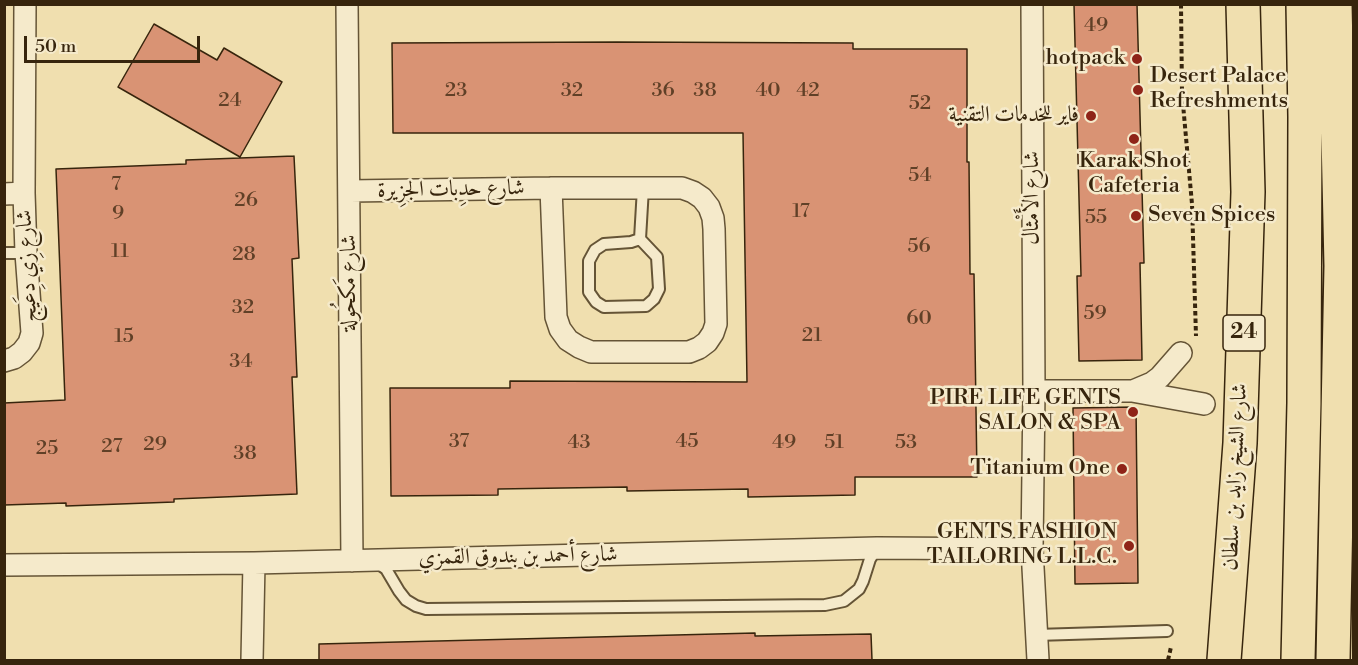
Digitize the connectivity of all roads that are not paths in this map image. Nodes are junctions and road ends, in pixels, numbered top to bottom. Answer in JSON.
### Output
{"nodes":[{"id":1,"x":25,"y":4,"type":"edge"},
{"id":2,"x":347,"y":4,"type":"edge"},
{"id":3,"x":1032,"y":4,"type":"edge"},
{"id":4,"x":1244,"y":4,"type":"edge"},
{"id":5,"x":1303,"y":4,"type":"edge"},
{"id":6,"x":1335,"y":4,"type":"edge"},
{"id":7,"x":551,"y":188,"type":"junction"},
{"id":8,"x":643,"y":188,"type":"junction"},
{"id":9,"x":350,"y":191,"type":"junction"},
{"id":10,"x":14,"y":194,"type":"edge"},
{"id":11,"x":640,"y":240,"type":"junction"},
{"id":12,"x":4,"y":253,"type":"edge"},
{"id":13,"x":26,"y":253,"type":"junction"},
{"id":14,"x":1188,"y":350,"type":"road end"},
{"id":15,"x":4,"y":361,"type":"edge"},
{"id":16,"x":1132,"y":391,"type":"junction"},
{"id":17,"x":1034,"y":392,"type":"junction"},
{"id":18,"x":1204,"y":404,"type":"dead end"},
{"id":19,"x":878,"y":548,"type":"junction"},
{"id":20,"x":1032,"y":549,"type":"junction"},
{"id":21,"x":374,"y":560,"type":"junction"},
{"id":22,"x":352,"y":561,"type":"junction"},
{"id":23,"x":254,"y":563,"type":"junction"},
{"id":24,"x":4,"y":565,"type":"edge"},
{"id":25,"x":1167,"y":631,"type":"dead end"},
{"id":26,"x":1036,"y":635,"type":"junction"},
{"id":27,"x":252,"y":660,"type":"edge"},
{"id":28,"x":1038,"y":660,"type":"edge"},
{"id":29,"x":1224,"y":660,"type":"edge"},
{"id":30,"x":1298,"y":660,"type":"edge"},
{"id":31,"x":1333,"y":660,"type":"edge"}],
"edges":[{"from":1,"to":10,"type":"street","name":"شارع زِي دِعَيج"},
{"from":2,"to":9,"type":"street","name":"شارع مَكحُولة"},
{"from":3,"to":17,"type":"street","name":"شارع الأَمْثال"},
{"from":4,"to":29,"type":"main road","name":"شارع الشيخ زايد بن سلطان","number":"24"},
{"from":5,"to":30,"type":"main road"},
{"from":6,"to":31,"type":"main road"},
{"from":7,"to":8,"type":"street","name":"شارع حدِبات الجزِيرة"},
{"from":7,"to":8,"type":"street","name":"شارع حدِبات الجزِيرة"},
{"from":7,"to":9,"type":"street","name":"شارع حدِبات الجزِيرة"},
{"from":8,"to":11,"type":"lane"},
{"from":9,"to":22,"type":"street","name":"شارع مَكحُولة"},
{"from":10,"to":13,"type":"street","name":"شارع زِي دِعَيج"},
{"from":11,"to":11,"type":"lane"},
{"from":12,"to":13,"type":"lane"},
{"from":13,"to":15,"type":"street","name":"شارع زِي دِعَيج"},
{"from":14,"to":16,"type":"street"},
{"from":16,"to":17,"type":"street"},
{"from":16,"to":18,"type":"street"},
{"from":17,"to":20,"type":"street","name":"شارع الأَمْثال"},
{"from":19,"to":20,"type":"street","name":"شارع أحمد بن بندوق القمزي"},
{"from":19,"to":21,"type":"street","name":"شارع أحمد بن بندوق القمزي"},
{"from":19,"to":21,"type":"lane"},
{"from":20,"to":26,"type":"street","name":"شارع الأَمْثال"},
{"from":21,"to":22,"type":"street","name":"شارع أحمد بن بندوق القمزي"},
{"from":22,"to":23,"type":"street","name":"شارع أحمد بن بندوق القمزي"},
{"from":23,"to":24,"type":"street","name":"شارع أحمد بن بندوق القمزي"},
{"from":23,"to":27,"type":"street"},
{"from":25,"to":26,"type":"lane"},
{"from":26,"to":28,"type":"street","name":"شارع الأَمْثال"}]}
